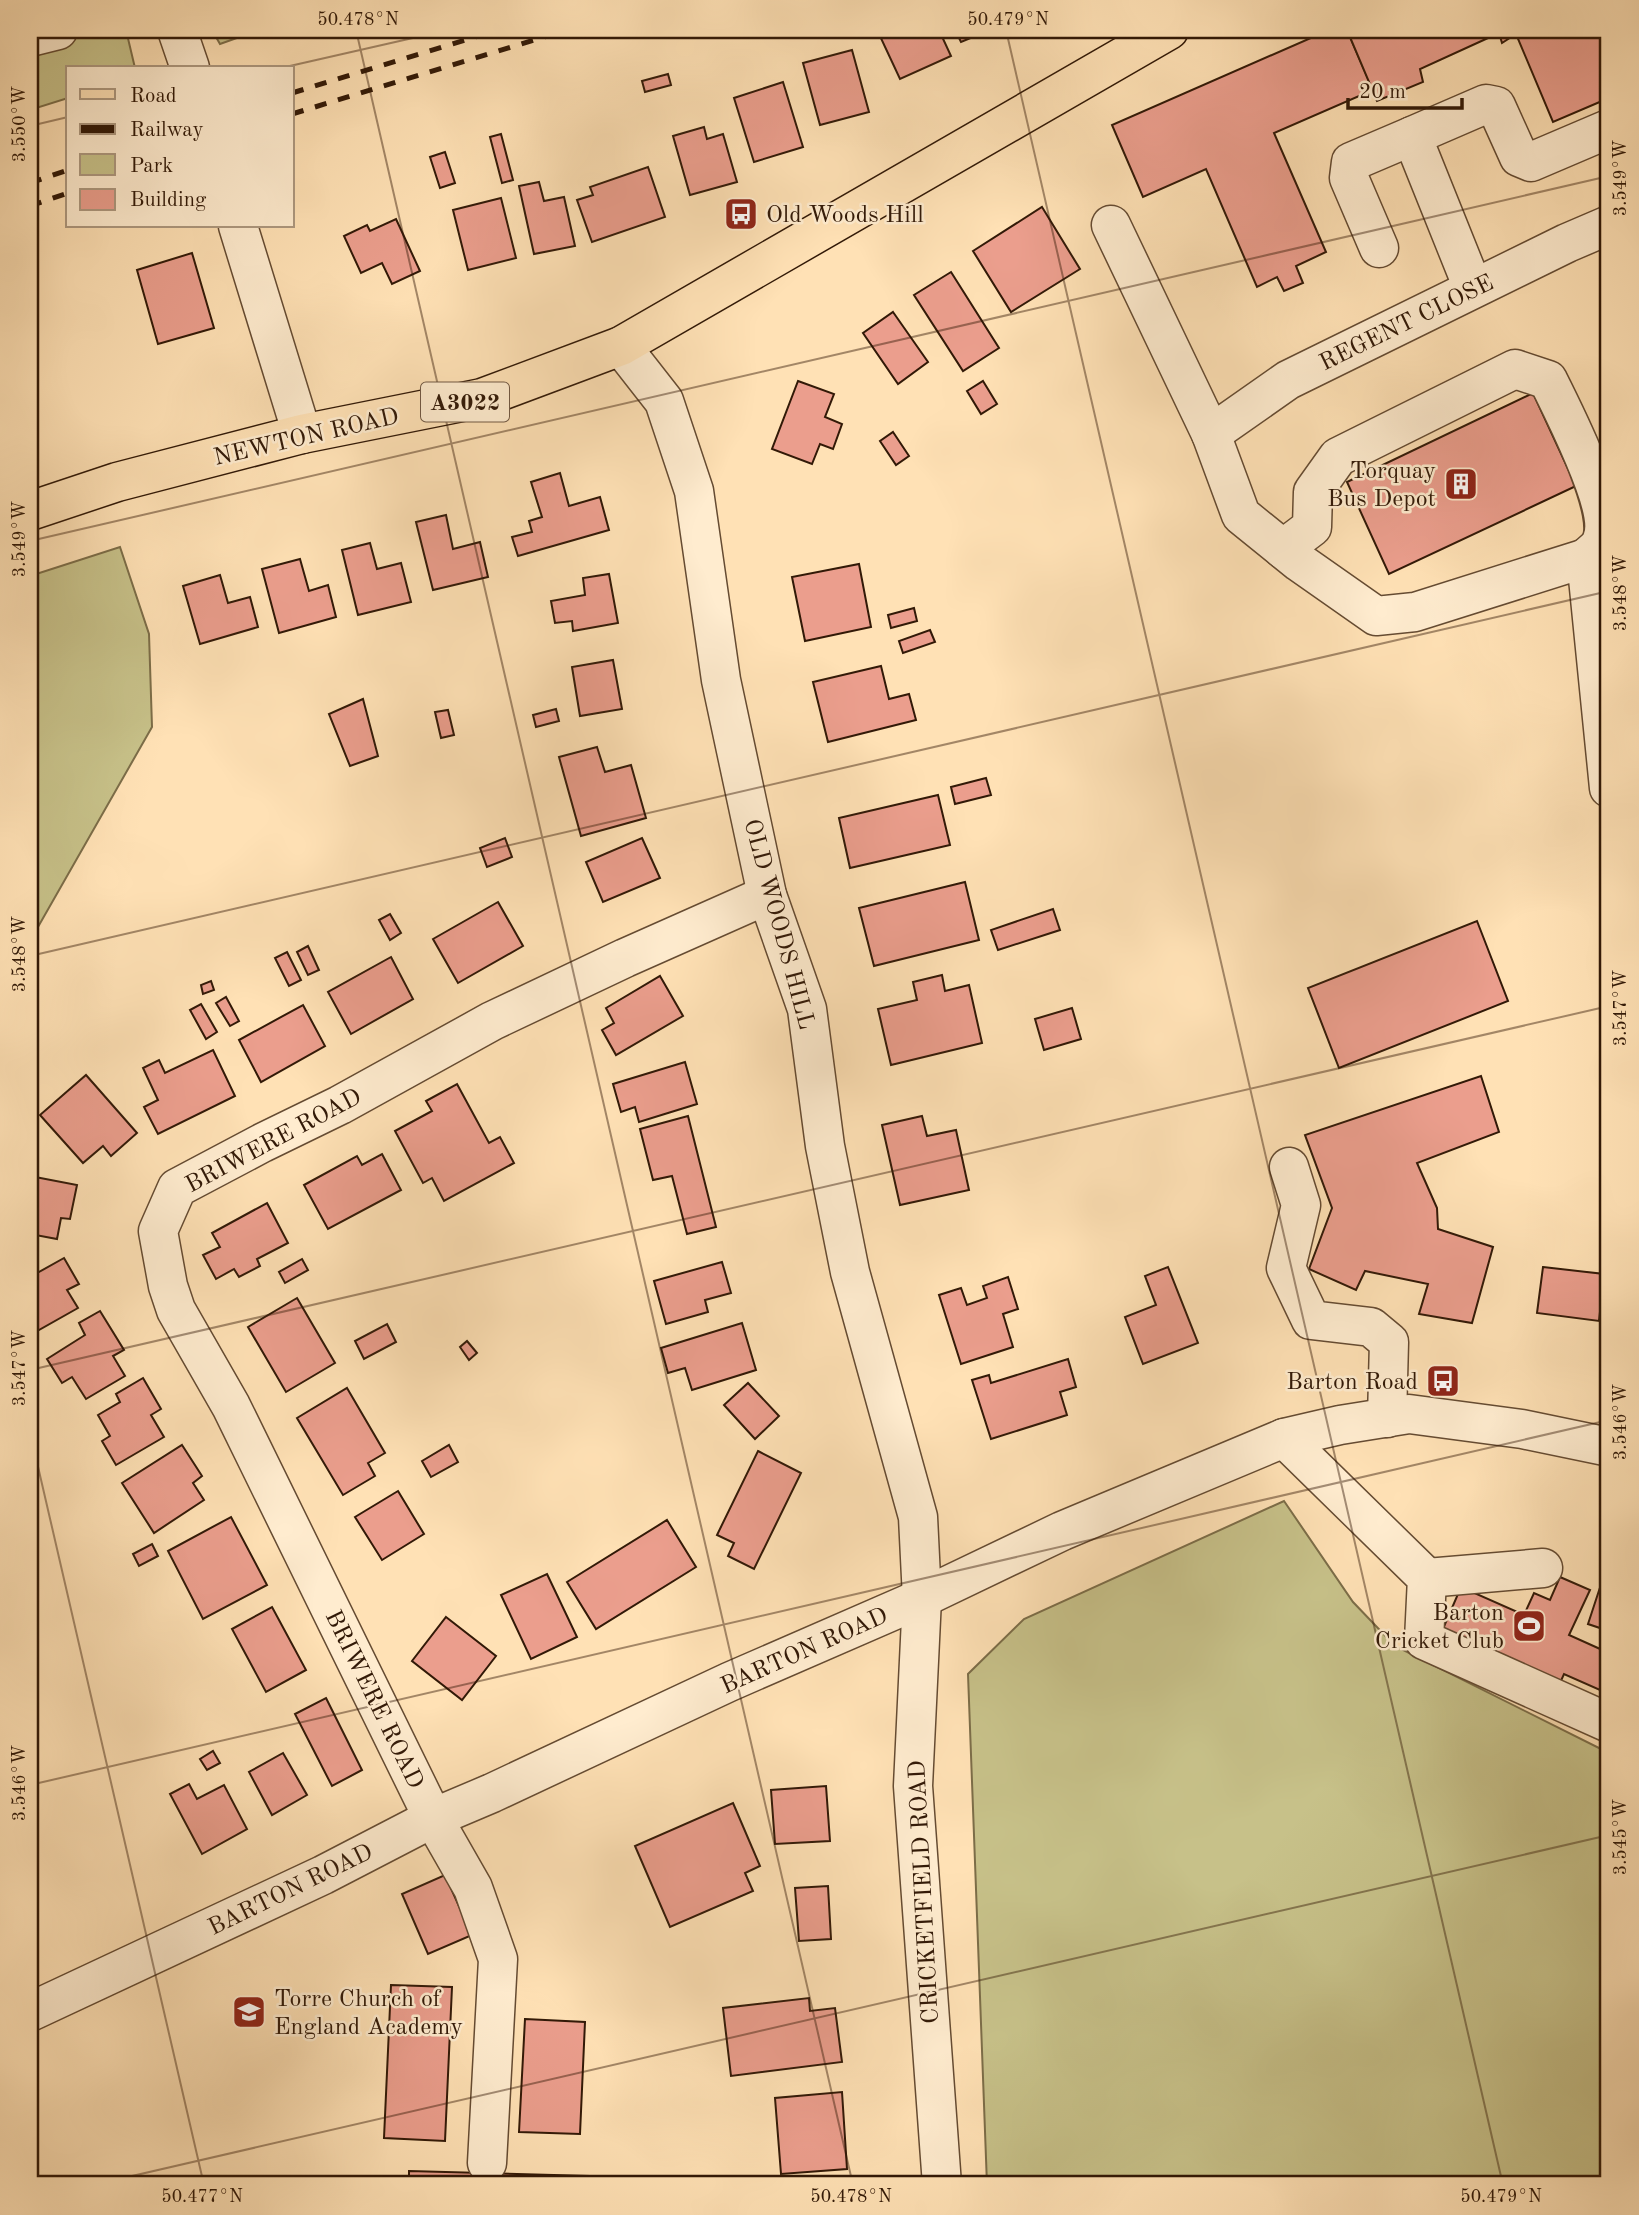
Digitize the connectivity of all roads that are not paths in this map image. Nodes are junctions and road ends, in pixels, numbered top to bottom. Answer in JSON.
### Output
{"nodes":[{"id":1,"x":58,"y":30,"type":"edge"},
{"id":2,"x":1169,"y":30,"type":"edge"},
{"id":3,"x":30,"y":37,"type":"edge"},
{"id":4,"x":1606,"y":130,"type":"dead end"},
{"id":5,"x":1412,"y":136,"type":"junction"},
{"id":6,"x":1111,"y":225,"type":"dead end"},
{"id":7,"x":1609,"y":225,"type":"edge"},
{"id":8,"x":239,"y":228,"type":"edge"},
{"id":9,"x":1379,"y":248,"type":"dead end"},
{"id":10,"x":1473,"y":288,"type":"junction"},
{"id":11,"x":621,"y":346,"type":"junction"},
{"id":12,"x":302,"y":434,"type":"junction"},
{"id":13,"x":1211,"y":434,"type":"junction"},
{"id":14,"x":30,"y":511,"type":"edge"},
{"id":15,"x":1283,"y":549,"type":"junction"},
{"id":16,"x":1586,"y":558,"type":"junction"},
{"id":17,"x":1609,"y":788,"type":"edge"},
{"id":18,"x":767,"y":895,"type":"junction"},
{"id":19,"x":1289,"y":1167,"type":"dead end"},
{"id":20,"x":1387,"y":1418,"type":"junction"},
{"id":21,"x":1284,"y":1438,"type":"junction"},
{"id":22,"x":1609,"y":1447,"type":"edge"},
{"id":23,"x":1543,"y":1568,"type":"dead end"},
{"id":24,"x":1427,"y":1578,"type":"junction"},
{"id":25,"x":922,"y":1598,"type":"junction"},
{"id":26,"x":1609,"y":1723,"type":"edge"},
{"id":27,"x":433,"y":1818,"type":"junction"},
{"id":28,"x":32,"y":2008,"type":"edge"},
{"id":29,"x":487,"y":2163,"type":"dead end"},
{"id":30,"x":942,"y":2185,"type":"edge"}],
"edges":[{"from":1,"to":3,"type":"street"},
{"from":2,"to":11,"type":"main road","number":"A3022"},
{"from":4,"to":5,"type":"street"},
{"from":5,"to":9,"type":"street"},
{"from":5,"to":10,"type":"street"},
{"from":6,"to":13,"type":"street"},
{"from":7,"to":10,"type":"street","name":"REGENT CLOSE"},
{"from":8,"to":12,"type":"street"},
{"from":10,"to":13,"type":"street","name":"REGENT CLOSE"},
{"from":11,"to":12,"type":"main road","name":"NEWTON ROAD","number":"A3022"},
{"from":11,"to":18,"type":"street","name":"OLD WOODS HILL"},
{"from":12,"to":14,"type":"main road","name":"NEWTON ROAD","number":"A3022"},
{"from":13,"to":15,"type":"street"},
{"from":15,"to":16,"type":"street"},
{"from":15,"to":16,"type":"street"},
{"from":16,"to":17,"type":"street"},
{"from":18,"to":25,"type":"street","name":"OLD WOODS HILL"},
{"from":18,"to":27,"type":"street","name":"BRIWERE ROAD"},
{"from":19,"to":20,"type":"street"},
{"from":20,"to":21,"type":"street","name":"BARTON ROAD"},
{"from":20,"to":22,"type":"street","name":"BARTON ROAD"},
{"from":21,"to":24,"type":"street"},
{"from":21,"to":25,"type":"street","name":"BARTON ROAD"},
{"from":23,"to":24,"type":"street"},
{"from":24,"to":26,"type":"street"},
{"from":25,"to":27,"type":"street","name":"BARTON ROAD"},
{"from":25,"to":30,"type":"street","name":"CRICKETFIELD ROAD"},
{"from":27,"to":28,"type":"street","name":"BARTON ROAD"},
{"from":27,"to":29,"type":"street","name":"BRIWERE ROAD"}]}
